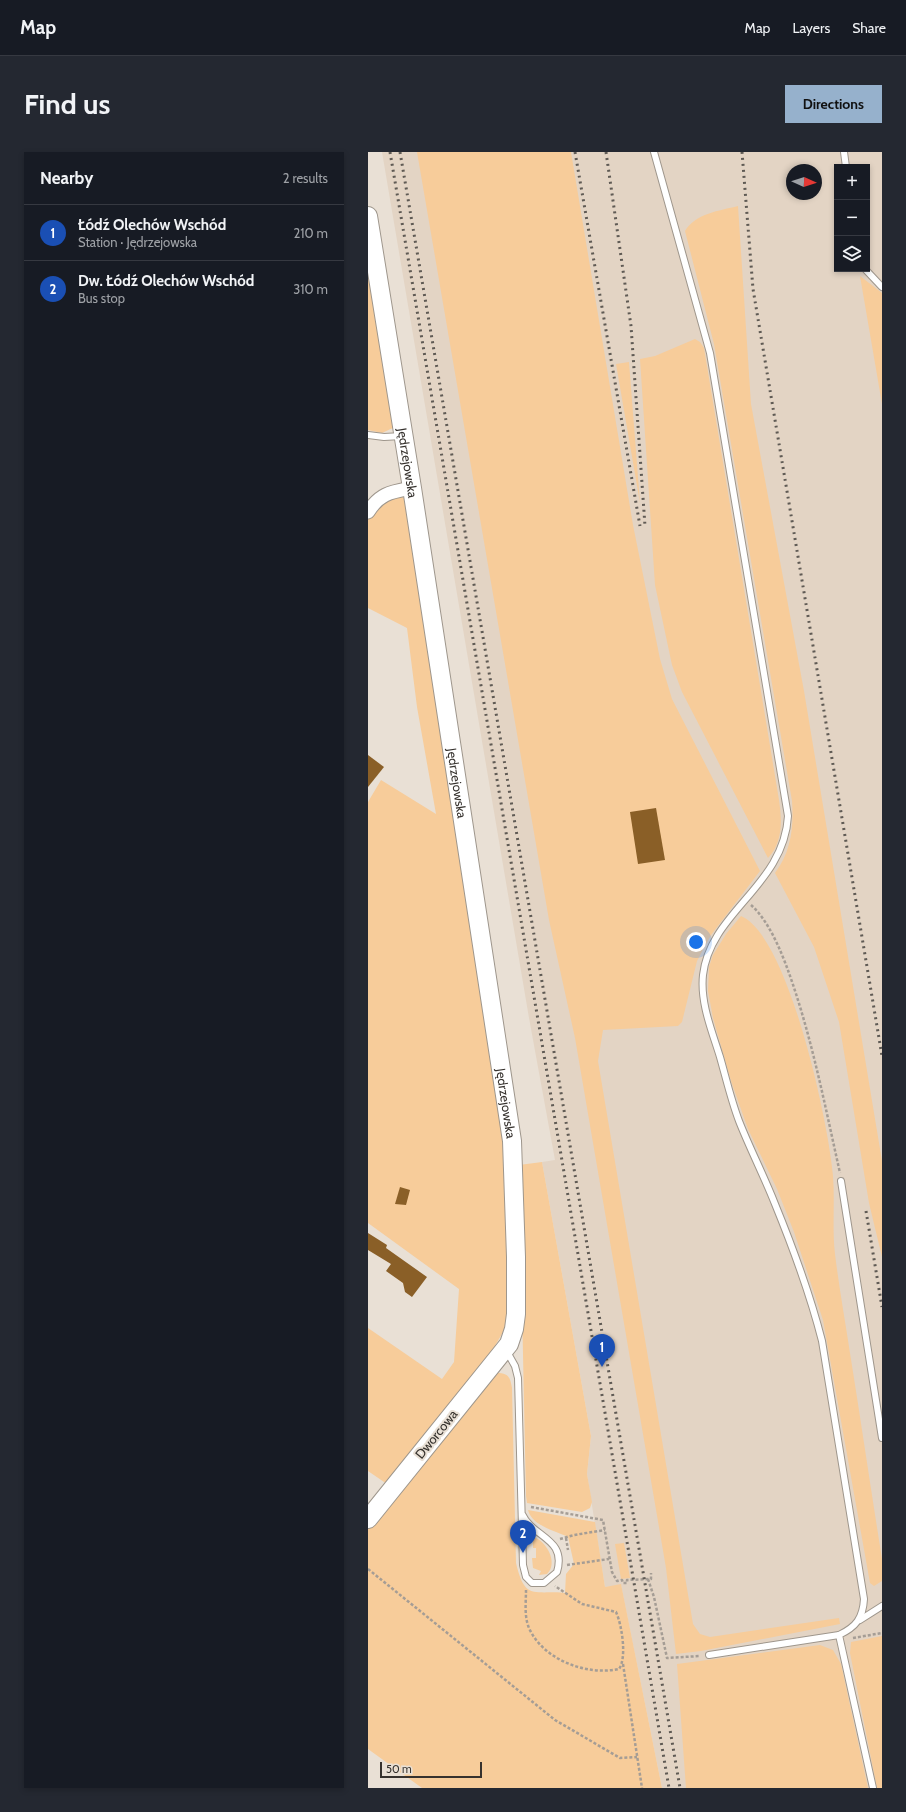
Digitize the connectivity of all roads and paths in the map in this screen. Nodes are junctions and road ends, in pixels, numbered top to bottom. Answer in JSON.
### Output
{"nodes":[{"id":1,"x":654,"y":152,"type":"edge"},
{"id":2,"x":844,"y":152,"type":"edge"},
{"id":3,"x":846,"y":164,"type":"edge"},
{"id":4,"x":368,"y":216,"type":"edge"},
{"id":5,"x":868,"y":272,"type":"edge"},
{"id":6,"x":882,"y":288,"type":"edge"},
{"id":7,"x":368,"y":435,"type":"edge"},
{"id":8,"x":403,"y":436,"type":"junction"},
{"id":9,"x":412,"y":488,"type":"junction"},
{"id":10,"x":368,"y":512,"type":"edge"},
{"id":11,"x":746,"y":900,"type":"junction"},
{"id":12,"x":842,"y":1181,"type":"joint"},
{"id":13,"x":505,"y":1350,"type":"junction"},
{"id":14,"x":882,"y":1438,"type":"edge"},
{"id":15,"x":520,"y":1505,"type":"junction"},
{"id":16,"x":522,"y":1514,"type":"junction"},
{"id":17,"x":368,"y":1519,"type":"edge"},
{"id":18,"x":605,"y":1530,"type":"junction"},
{"id":19,"x":566,"y":1538,"type":"dead end"},
{"id":20,"x":610,"y":1559,"type":"junction"},
{"id":21,"x":570,"y":1564,"type":"dead end"},
{"id":22,"x":368,"y":1570,"type":"edge"},
{"id":23,"x":651,"y":1573,"type":"dead end"},
{"id":24,"x":526,"y":1577,"type":"junction"},
{"id":25,"x":648,"y":1579,"type":"junction"},
{"id":26,"x":548,"y":1581,"type":"junction"},
{"id":27,"x":882,"y":1606,"type":"edge"},
{"id":28,"x":860,"y":1620,"type":"junction"},
{"id":29,"x":882,"y":1633,"type":"edge"},
{"id":30,"x":840,"y":1638,"type":"junction"},
{"id":31,"x":709,"y":1655,"type":"joint"},
{"id":32,"x":623,"y":1664,"type":"junction"},
{"id":33,"x":637,"y":1757,"type":"junction"},
{"id":34,"x":642,"y":1788,"type":"edge"},
{"id":35,"x":873,"y":1788,"type":"edge"}],
"edges":[{"from":1,"to":11,"type":"lane"},
{"from":2,"to":3,"type":"lane"},
{"from":4,"to":8,"type":"street","name":"Jędrzejowska"},
{"from":5,"to":6,"type":"lane"},
{"from":7,"to":8,"type":"lane"},
{"from":8,"to":9,"type":"street","name":"Jędrzejowska"},
{"from":9,"to":10,"type":"street"},
{"from":9,"to":13,"type":"street","name":"Jędrzejowska"},
{"from":11,"to":12,"type":"path"},
{"from":11,"to":28,"type":"lane"},
{"from":12,"to":14,"type":"lane"},
{"from":13,"to":15,"type":"lane"},
{"from":13,"to":17,"type":"street","name":"Dworcowa"},
{"from":15,"to":16,"type":"lane"},
{"from":15,"to":18,"type":"path"},
{"from":16,"to":24,"type":"lane"},
{"from":16,"to":26,"type":"lane"},
{"from":18,"to":19,"type":"path"},
{"from":18,"to":20,"type":"path"},
{"from":20,"to":21,"type":"path"},
{"from":20,"to":25,"type":"path"},
{"from":22,"to":33,"type":"path"},
{"from":23,"to":25,"type":"path"},
{"from":24,"to":26,"type":"lane"},
{"from":24,"to":32,"type":"path"},
{"from":25,"to":31,"type":"path"},
{"from":26,"to":32,"type":"path"},
{"from":27,"to":28,"type":"lane"},
{"from":28,"to":30,"type":"lane"},
{"from":29,"to":30,"type":"path"},
{"from":30,"to":31,"type":"lane"},
{"from":30,"to":35,"type":"lane"},
{"from":32,"to":33,"type":"path"},
{"from":33,"to":34,"type":"path"}]}
